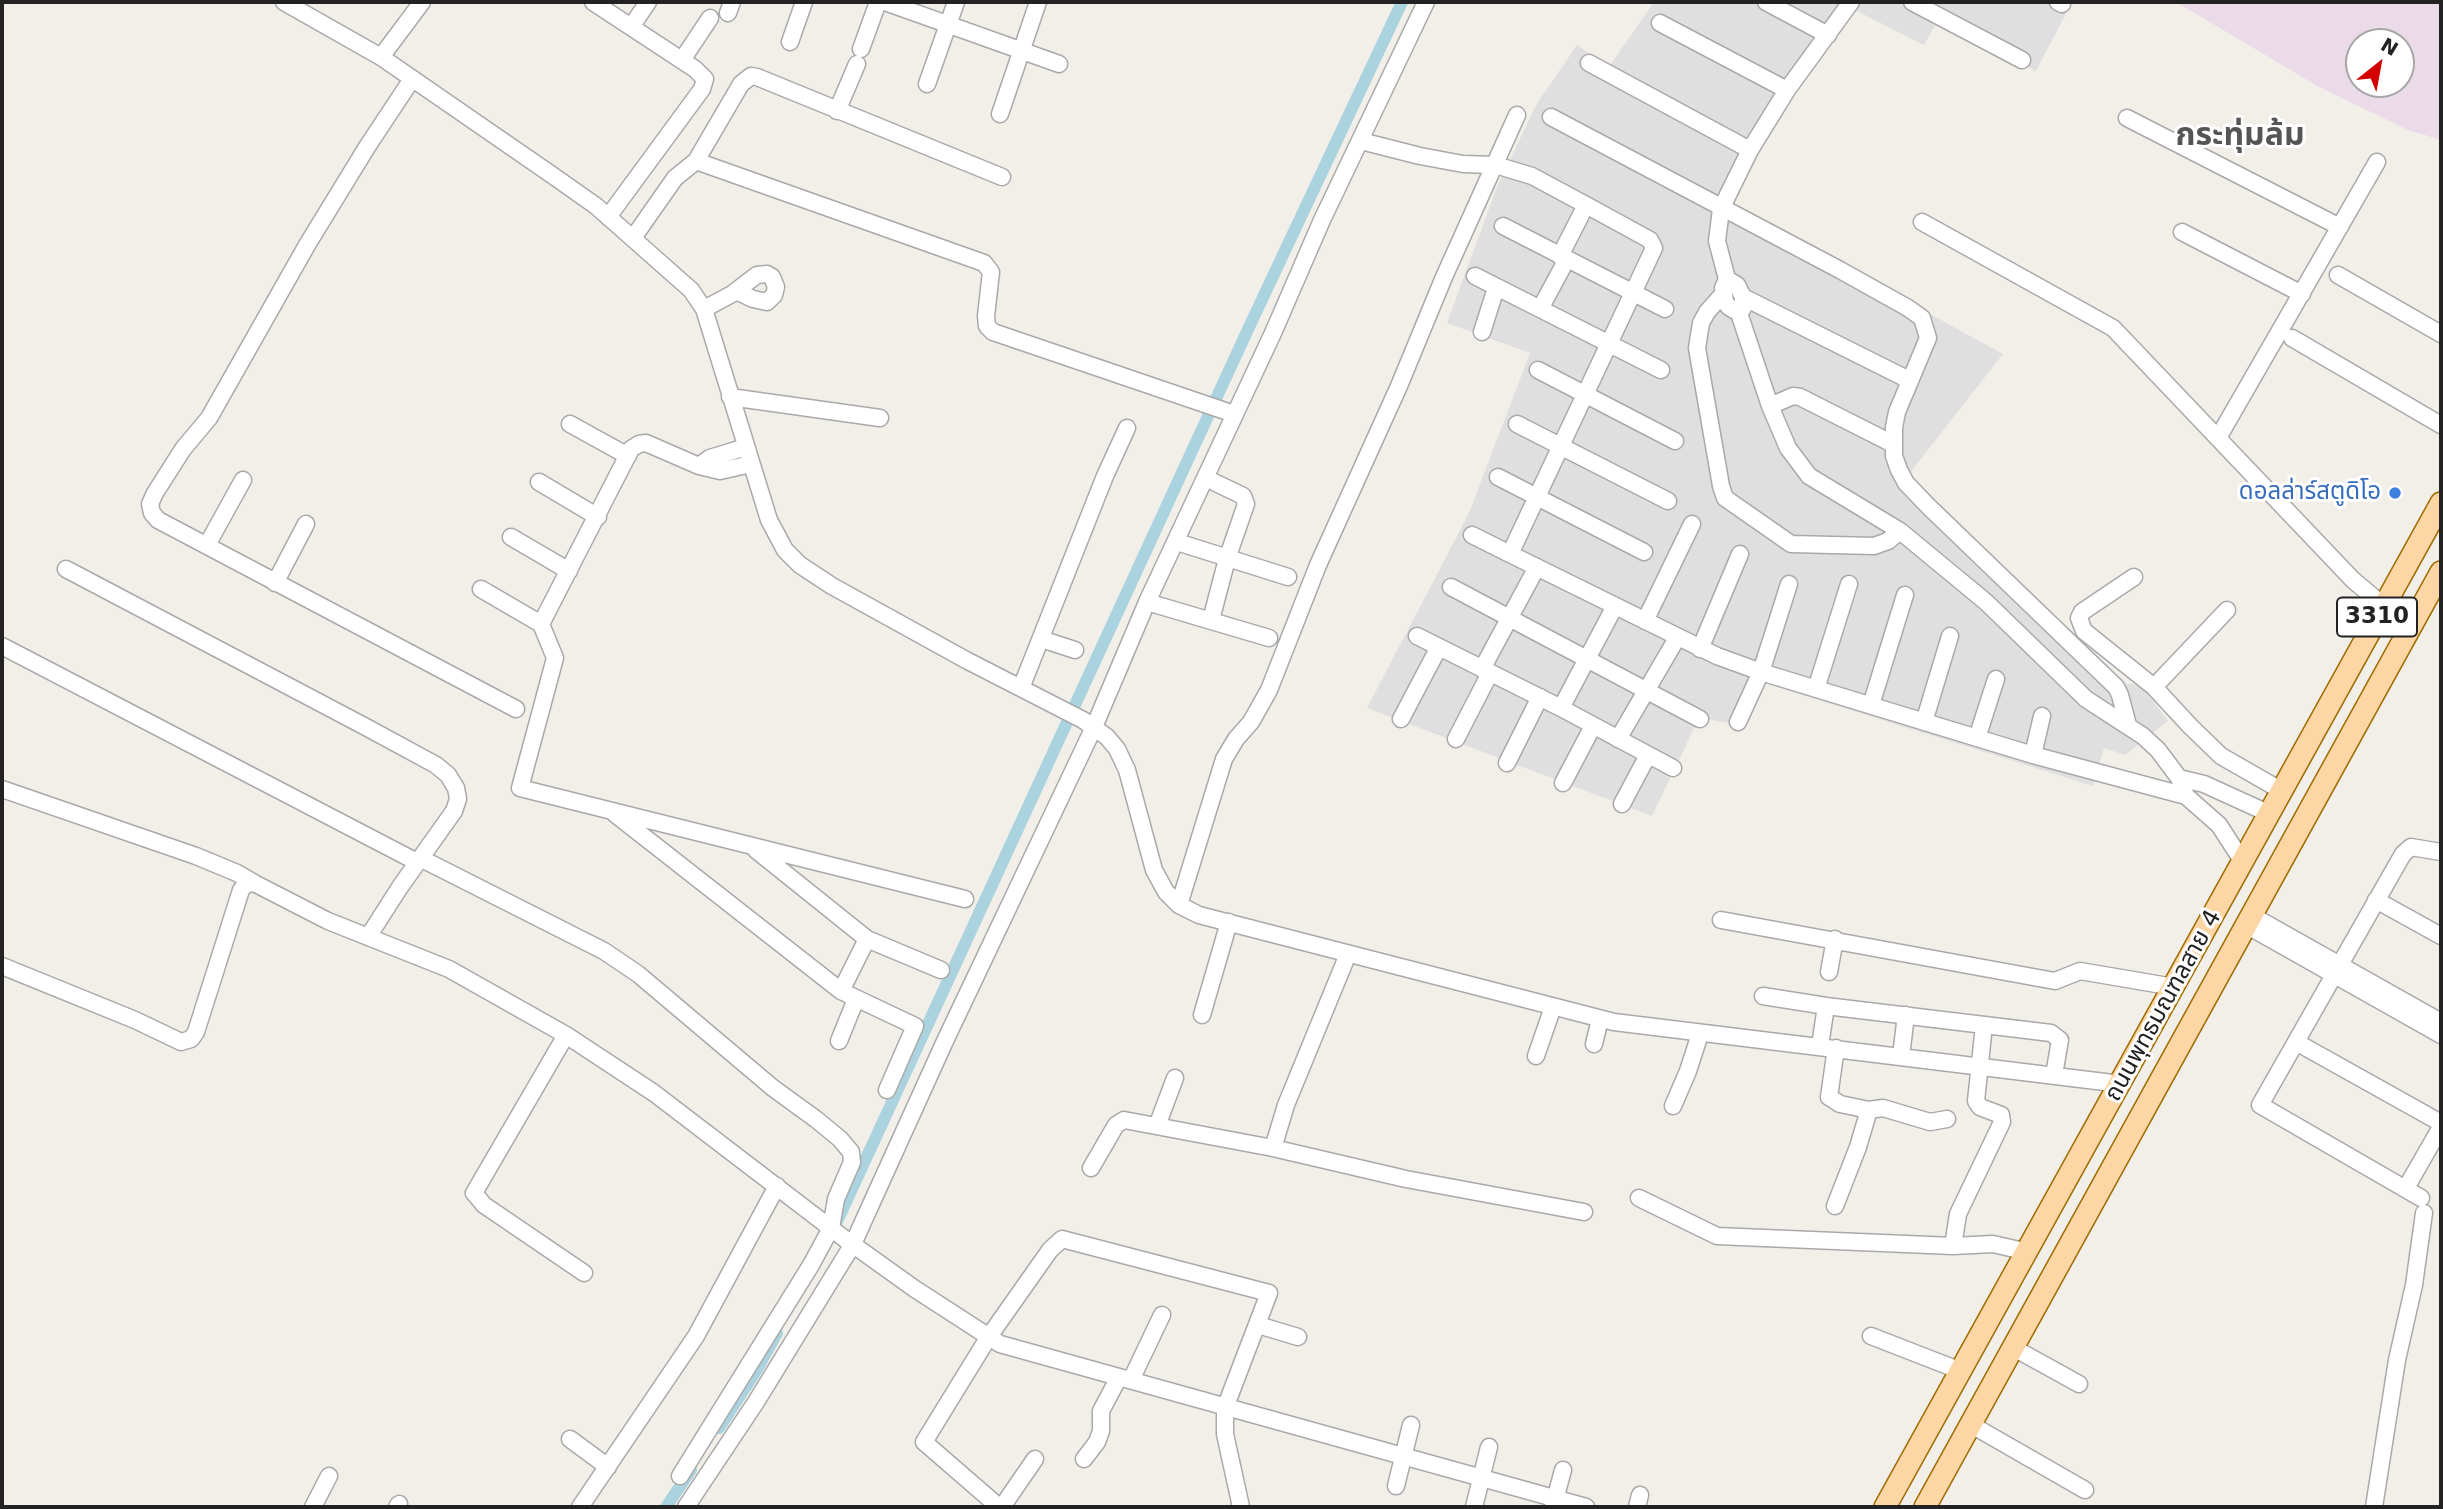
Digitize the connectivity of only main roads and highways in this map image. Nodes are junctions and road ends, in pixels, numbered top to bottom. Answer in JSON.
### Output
{"nodes":[{"id":1,"x":2441,"y":503,"type":"edge"},
{"id":2,"x":2441,"y":572,"type":"edge"},
{"id":3,"x":2339,"y":757,"type":"junction"},
{"id":4,"x":2287,"y":783,"type":"junction"},
{"id":5,"x":1930,"y":1505,"type":"edge"},
{"id":6,"x":1885,"y":1507,"type":"edge"}],
"edges":[{"from":1,"to":4,"type":"main road","name":"ถนนพุทธมณฑลสาย 4","number":"3310"},
{"from":2,"to":3,"type":"main road","name":"ถนนพุทธมณฑลสาย 4","number":"3310"},
{"from":3,"to":4,"type":"main road"},
{"from":3,"to":5,"type":"main road","name":"ถนนพุทธมณฑลสาย 4"},
{"from":4,"to":6,"type":"main road","name":"ถนนพุทธมณฑลสาย 4"}]}
